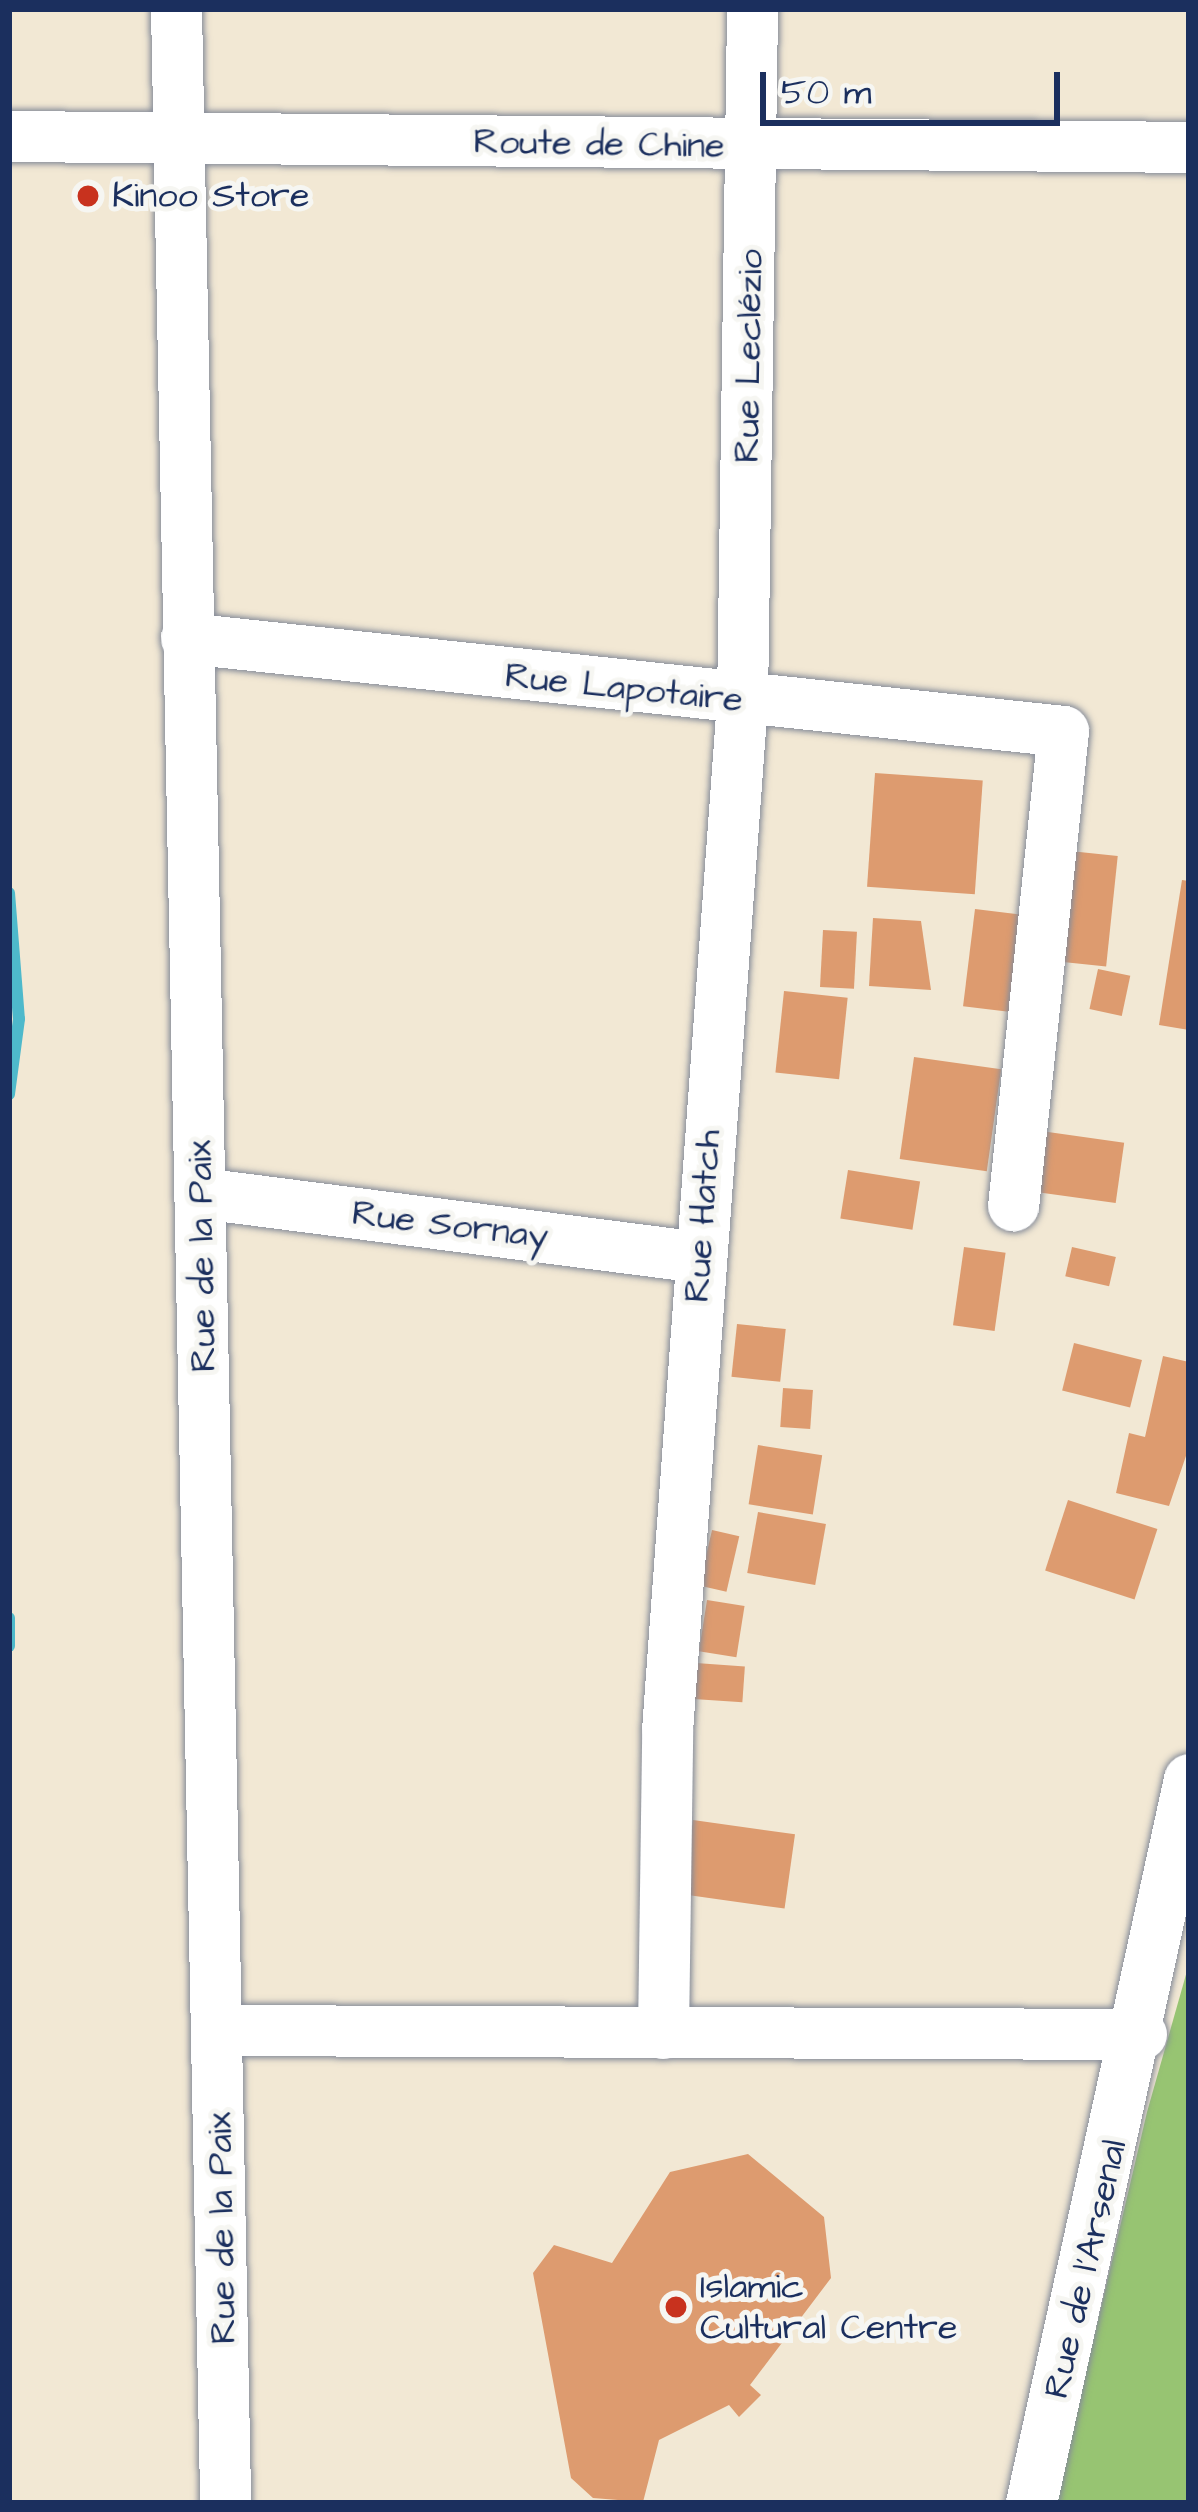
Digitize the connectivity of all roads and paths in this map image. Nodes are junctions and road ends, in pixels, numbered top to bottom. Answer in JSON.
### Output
{"nodes":[{"id":1,"x":176,"y":9,"type":"edge"},
{"id":2,"x":752,"y":9,"type":"edge"},
{"id":3,"x":9,"y":136,"type":"edge"},
{"id":4,"x":178,"y":137,"type":"junction"},
{"id":5,"x":753,"y":147,"type":"junction"},
{"id":6,"x":1189,"y":147,"type":"edge"},
{"id":7,"x":186,"y":638,"type":"junction"},
{"id":8,"x":742,"y":702,"type":"junction"},
{"id":9,"x":201,"y":1193,"type":"junction"},
{"id":10,"x":1013,"y":1205,"type":"dead end"},
{"id":11,"x":699,"y":1257,"type":"junction"},
{"id":12,"x":1189,"y":1779,"type":"edge"},
{"id":13,"x":218,"y":2030,"type":"junction"},
{"id":14,"x":663,"y":2033,"type":"junction"},
{"id":15,"x":1141,"y":2034,"type":"junction"},
{"id":16,"x":226,"y":2503,"type":"edge"},
{"id":17,"x":1031,"y":2503,"type":"edge"}],
"edges":[{"from":1,"to":4,"type":"street","name":"Rue de la Paix"},
{"from":2,"to":5,"type":"street","name":"Rue Leclézio"},
{"from":3,"to":4,"type":"street","name":"Route de Chine"},
{"from":4,"to":5,"type":"street","name":"Route de Chine"},
{"from":4,"to":7,"type":"street","name":"Rue de la Paix"},
{"from":5,"to":6,"type":"street","name":"Route de Chine"},
{"from":5,"to":8,"type":"street","name":"Rue Leclézio"},
{"from":7,"to":8,"type":"street","name":"Rue Lapotaire"},
{"from":7,"to":9,"type":"street","name":"Rue de la Paix"},
{"from":8,"to":10,"type":"street","name":"Rue Lapotaire"},
{"from":8,"to":11,"type":"street","name":"Rue Hatch"},
{"from":9,"to":11,"type":"street","name":"Rue Sornay"},
{"from":9,"to":13,"type":"street","name":"Rue de la Paix"},
{"from":11,"to":14,"type":"street","name":"Rue Hatch"},
{"from":12,"to":15,"type":"street","name":"Rue de l'Arsenal"},
{"from":13,"to":14,"type":"street"},
{"from":13,"to":16,"type":"street","name":"Rue de la Paix"},
{"from":14,"to":15,"type":"street"},
{"from":15,"to":17,"type":"street","name":"Rue de l'Arsenal"}]}
